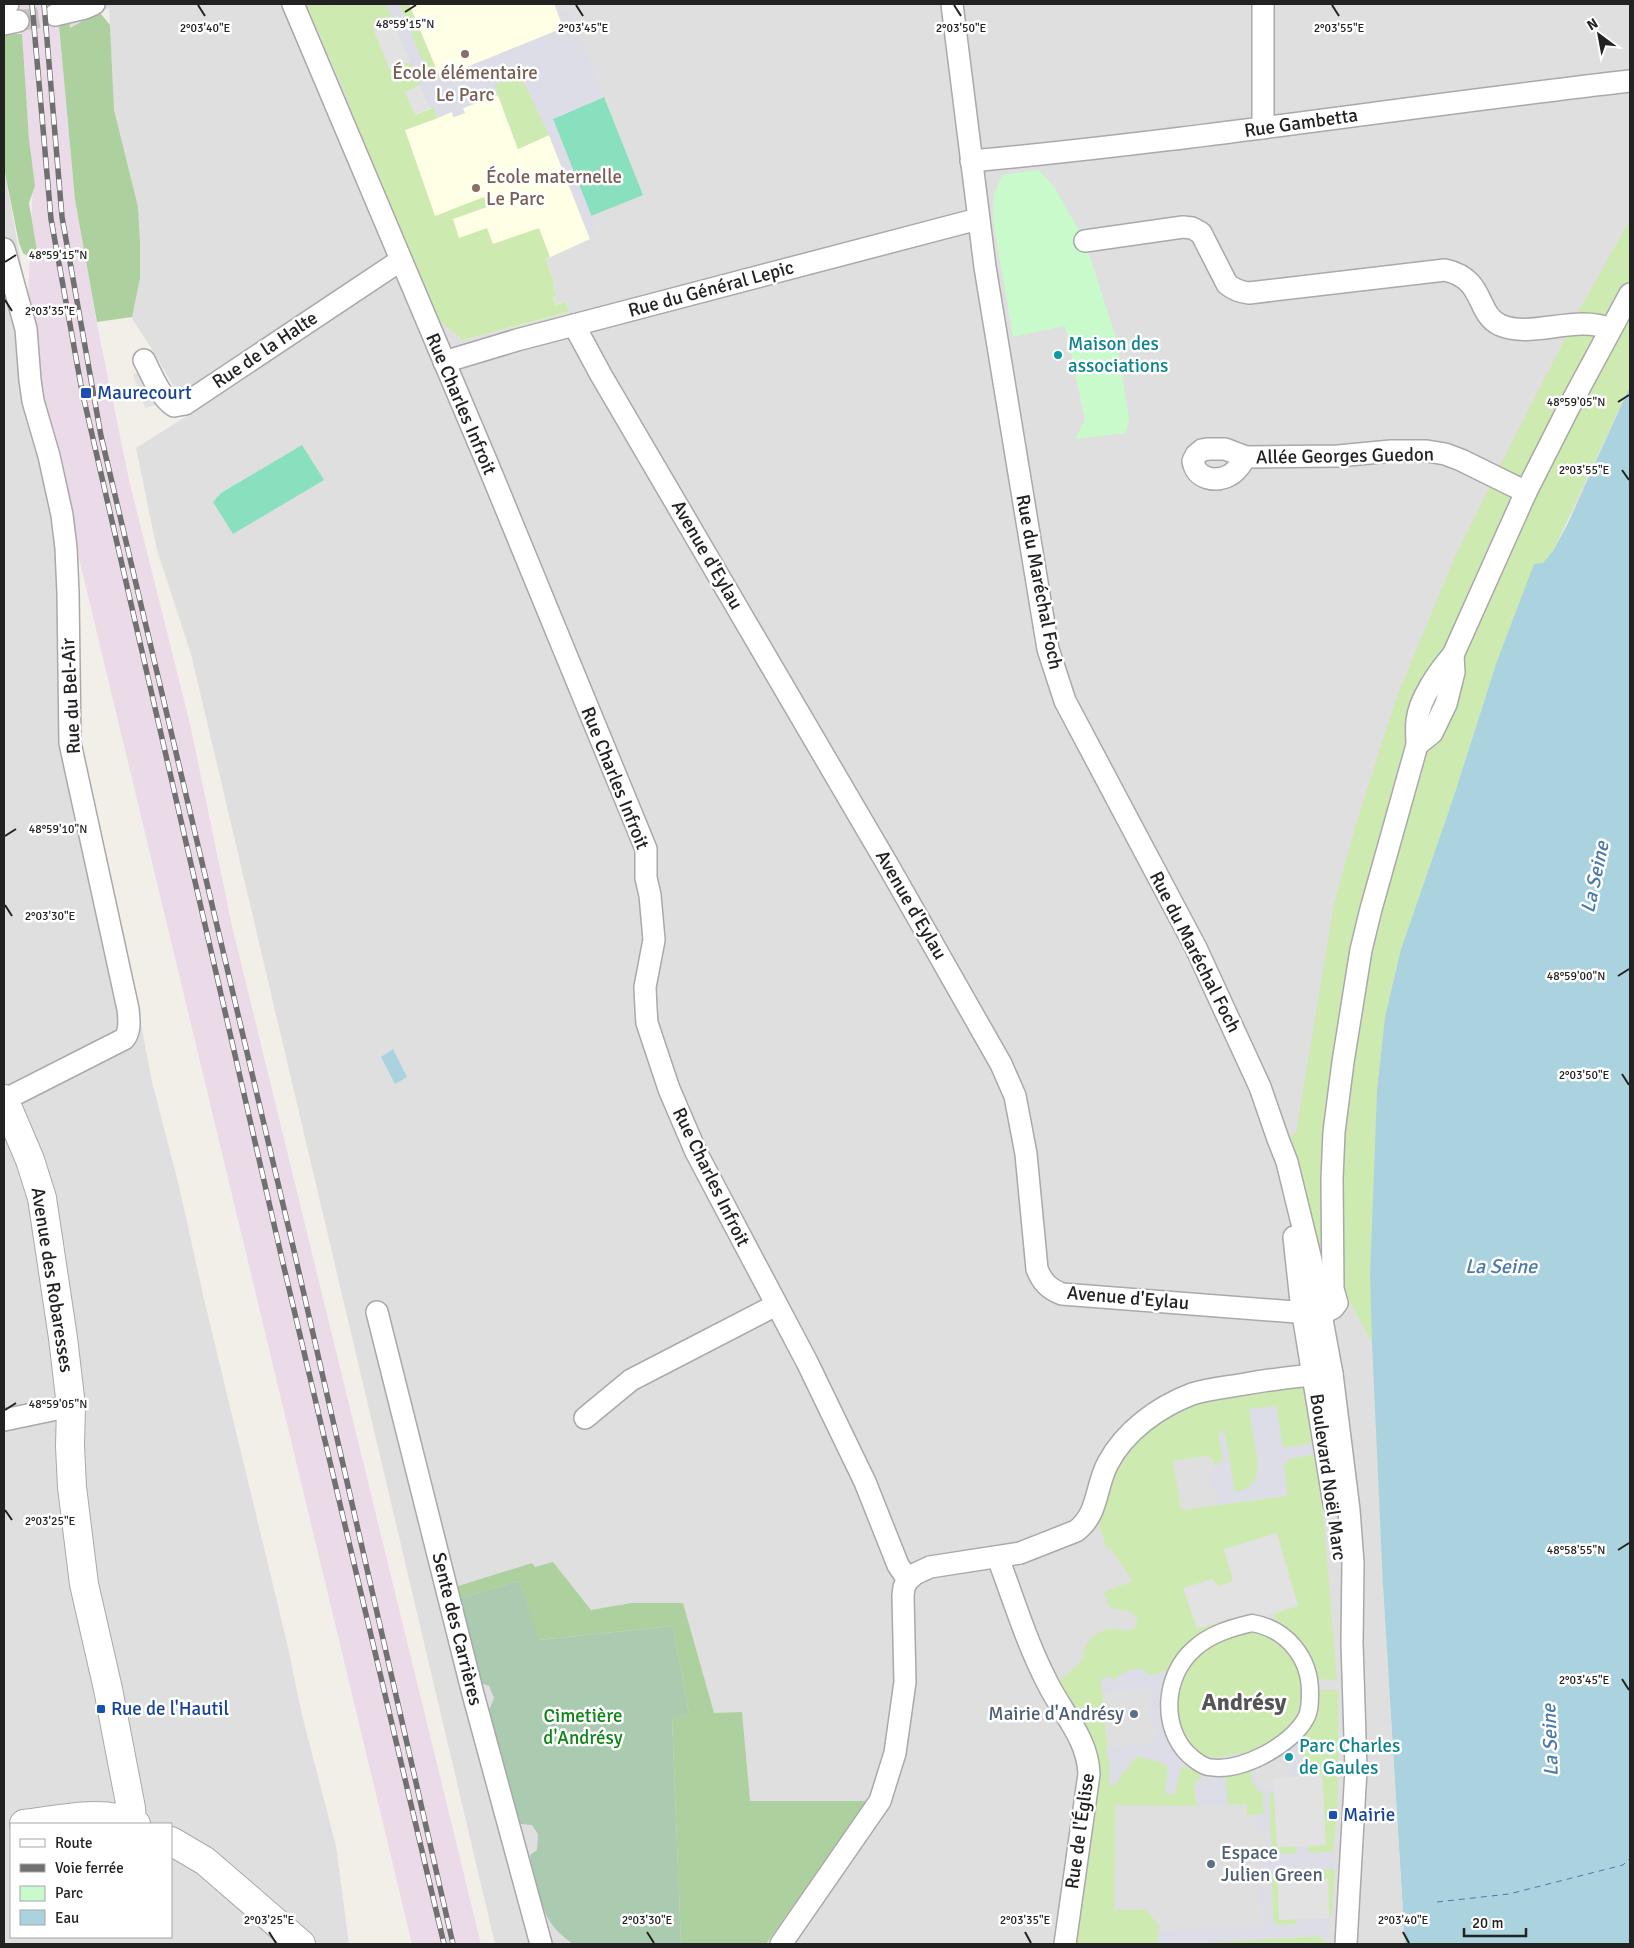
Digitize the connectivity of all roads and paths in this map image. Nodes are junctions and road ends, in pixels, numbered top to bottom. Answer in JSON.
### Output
{"nodes":[{"id":1,"x":4,"y":4,"type":"edge"},
{"id":2,"x":94,"y":4,"type":"edge"},
{"id":3,"x":293,"y":4,"type":"edge"},
{"id":4,"x":940,"y":4,"type":"edge"},
{"id":5,"x":952,"y":4,"type":"edge"},
{"id":6,"x":1263,"y":4,"type":"edge"},
{"id":7,"x":55,"y":15,"type":"tunnel mouth"},
{"id":8,"x":10,"y":16,"type":"edge"},
{"id":9,"x":1630,"y":81,"type":"edge"},
{"id":10,"x":1263,"y":128,"type":"junction"},
{"id":11,"x":967,"y":129,"type":"junction"},
{"id":12,"x":971,"y":161,"type":"junction"},
{"id":13,"x":978,"y":219,"type":"junction"},
{"id":14,"x":1086,"y":241,"type":"dead end"},
{"id":15,"x":4,"y":249,"type":"edge"},
{"id":16,"x":401,"y":260,"type":"junction"},
{"id":17,"x":1630,"y":294,"type":"edge"},
{"id":18,"x":574,"y":325,"type":"junction"},
{"id":19,"x":1610,"y":329,"type":"junction"},
{"id":20,"x":144,"y":360,"type":"dead end"},
{"id":21,"x":444,"y":362,"type":"junction"},
{"id":22,"x":1246,"y":457,"type":"dead end"},
{"id":23,"x":1526,"y":492,"type":"junction"},
{"id":24,"x":4,"y":1100,"type":"edge"},
{"id":25,"x":1278,"y":1139,"type":"junction"},
{"id":26,"x":1334,"y":1258,"type":"junction"},
{"id":27,"x":1311,"y":1260,"type":"junction"},
{"id":28,"x":1323,"y":1304,"type":"junction"},
{"id":29,"x":776,"y":1305,"type":"junction"},
{"id":30,"x":377,"y":1312,"type":"dead end"},
{"id":31,"x":1322,"y":1374,"type":"junction"},
{"id":32,"x":71,"y":1406,"type":"junction"},
{"id":33,"x":585,"y":1418,"type":"dead end"},
{"id":34,"x":4,"y":1420,"type":"edge"},
{"id":35,"x":998,"y":1558,"type":"junction"},
{"id":36,"x":908,"y":1580,"type":"junction"},
{"id":37,"x":1310,"y":1683,"type":"joint"},
{"id":38,"x":32,"y":1823,"type":"edge"},
{"id":39,"x":134,"y":1823,"type":"edge"},
{"id":40,"x":172,"y":1842,"type":"edge"},
{"id":41,"x":301,"y":1944,"type":"edge"},
{"id":42,"x":541,"y":1944,"type":"edge"},
{"id":43,"x":781,"y":1944,"type":"edge"},
{"id":44,"x":1064,"y":1944,"type":"edge"},
{"id":45,"x":1346,"y":1944,"type":"edge"}],
"edges":[{"from":1,"to":8,"type":"street"},
{"from":2,"to":7,"type":"street"},
{"from":3,"to":16,"type":"street","name":"Rue Charles Infroit"},
{"from":4,"to":11,"type":"street","name":"Rue du Maréchal Foch"},
{"from":5,"to":11,"type":"street","name":"Rue du Maréchal Foch"},
{"from":6,"to":10,"type":"street"},
{"from":9,"to":10,"type":"street","name":"Rue Gambetta"},
{"from":10,"to":12,"type":"street","name":"Rue Gambetta"},
{"from":11,"to":12,"type":"street","name":"Rue du Maréchal Foch"},
{"from":12,"to":13,"type":"street","name":"Rue du Maréchal Foch"},
{"from":13,"to":18,"type":"street","name":"Rue du Général Lepic"},
{"from":13,"to":25,"type":"street","name":"Rue du Maréchal Foch"},
{"from":14,"to":19,"type":"street"},
{"from":15,"to":24,"type":"street","name":"Rue du Bel-Air"},
{"from":16,"to":20,"type":"street","name":"Rue de la Halte"},
{"from":16,"to":21,"type":"street","name":"Rue Charles Infroit"},
{"from":17,"to":19,"type":"street"},
{"from":18,"to":21,"type":"street","name":"Rue du Général Lepic"},
{"from":18,"to":28,"type":"street","name":"Avenue d'Eylau"},
{"from":19,"to":23,"type":"street"},
{"from":21,"to":29,"type":"street","name":"Rue Charles Infroit"},
{"from":22,"to":23,"type":"street","name":"Allée Georges Guedon"},
{"from":23,"to":26,"type":"street"},
{"from":24,"to":32,"type":"street","name":"Avenue des Robaresses"},
{"from":25,"to":27,"type":"street","name":"Rue du Maréchal Foch"},
{"from":25,"to":28,"type":"street","name":"Rue du Maréchal Foch"},
{"from":26,"to":27,"type":"street"},
{"from":26,"to":28,"type":"street"},
{"from":27,"to":28,"type":"street","name":"Rue du Maréchal Foch"},
{"from":28,"to":31,"type":"street","name":"Boulevard Noël Marc"},
{"from":29,"to":33,"type":"street"},
{"from":29,"to":36,"type":"street","name":"Rue Charles Infroit"},
{"from":30,"to":42,"type":"street","name":"Sente des Carrières"},
{"from":31,"to":35,"type":"street"},
{"from":31,"to":45,"type":"street","name":"Boulevard Noël Marc"},
{"from":32,"to":34,"type":"street"},
{"from":32,"to":39,"type":"street","name":"Avenue des Robaresses"},
{"from":35,"to":36,"type":"street"},
{"from":35,"to":44,"type":"street","name":"Rue de l'Église"},
{"from":36,"to":43,"type":"street"},
{"from":37,"to":37,"type":"street"},
{"from":38,"to":39,"type":"street"},
{"from":40,"to":41,"type":"street"}]}
